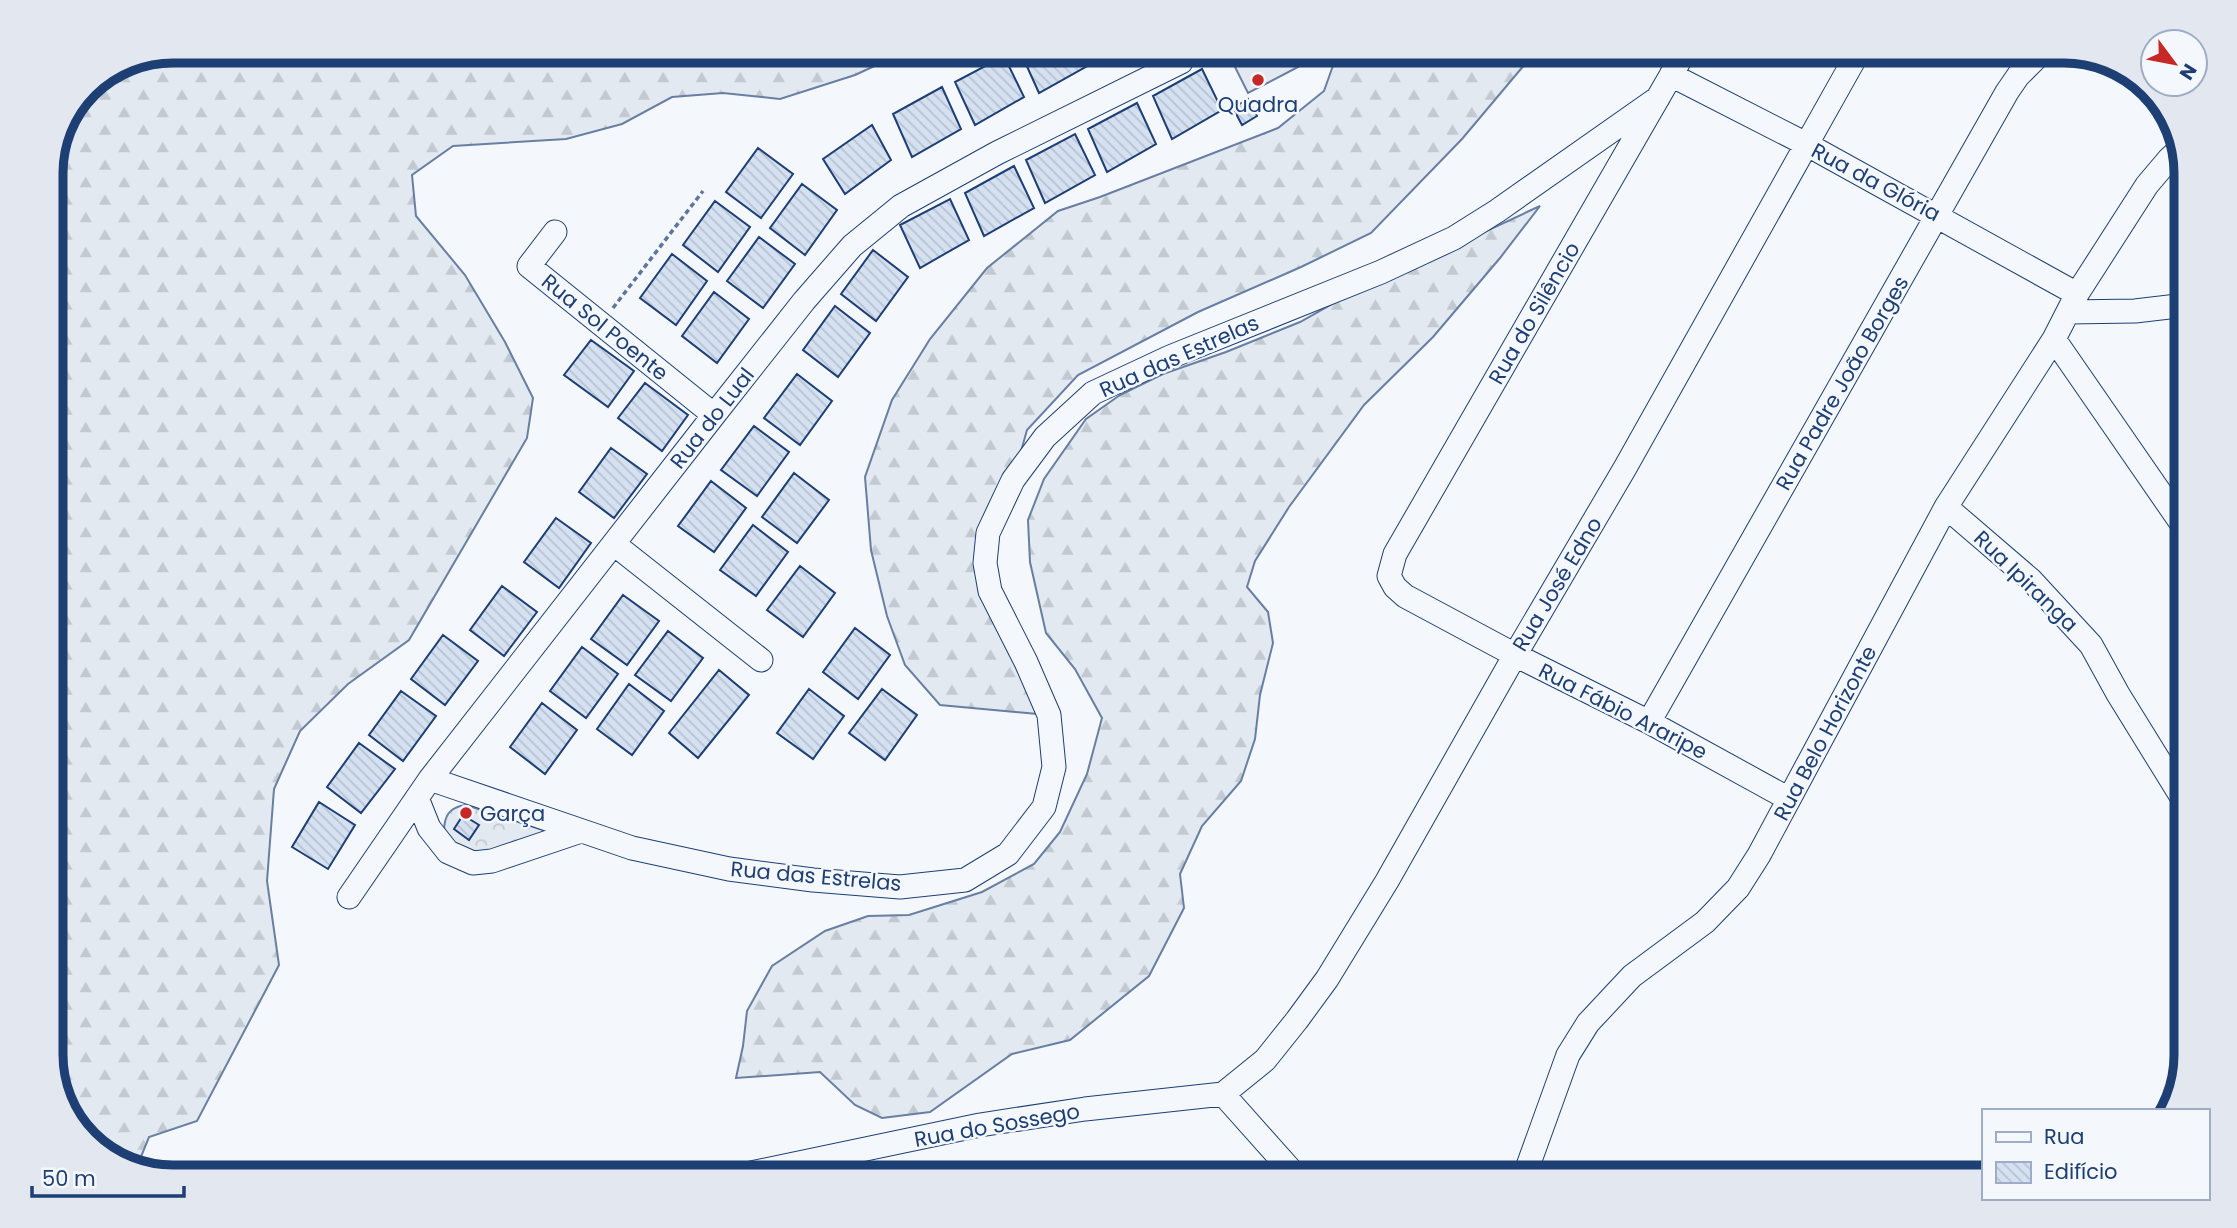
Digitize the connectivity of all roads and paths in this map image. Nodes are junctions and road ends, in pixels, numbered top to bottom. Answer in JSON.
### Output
{"nodes":[{"id":1,"x":1179,"y":63,"type":"edge"},
{"id":2,"x":1678,"y":63,"type":"edge"},
{"id":3,"x":1852,"y":63,"type":"edge"},
{"id":4,"x":2031,"y":63,"type":"edge"},
{"id":5,"x":1671,"y":75,"type":"junction"},
{"id":6,"x":1658,"y":98,"type":"junction"},
{"id":7,"x":1806,"y":144,"type":"junction"},
{"id":8,"x":2173,"y":156,"type":"edge"},
{"id":9,"x":703,"y":191,"type":"dead end"},
{"id":10,"x":1938,"y":215,"type":"junction"},
{"id":11,"x":555,"y":232,"type":"dead end"},
{"id":12,"x":2073,"y":303,"type":"junction"},
{"id":13,"x":2174,"y":306,"type":"edge"},
{"id":14,"x":601,"y":324,"type":"junction"},
{"id":15,"x":2054,"y":339,"type":"junction"},
{"id":16,"x":714,"y":415,"type":"junction"},
{"id":17,"x":1945,"y":507,"type":"junction"},
{"id":18,"x":2174,"y":513,"type":"edge"},
{"id":19,"x":614,"y":544,"type":"junction"},
{"id":20,"x":1389,"y":576,"type":"joint"},
{"id":21,"x":1515,"y":655,"type":"junction"},
{"id":22,"x":761,"y":660,"type":"dead end"},
{"id":23,"x":1649,"y":722,"type":"junction"},
{"id":24,"x":2174,"y":785,"type":"edge"},
{"id":25,"x":424,"y":788,"type":"junction"},
{"id":26,"x":1789,"y":799,"type":"junction"},
{"id":27,"x":581,"y":831,"type":"junction"},
{"id":28,"x":349,"y":897,"type":"dead end"},
{"id":29,"x":1223,"y":1094,"type":"junction"},
{"id":30,"x":789,"y":1165,"type":"edge"},
{"id":31,"x":1286,"y":1165,"type":"edge"},
{"id":32,"x":1528,"y":1165,"type":"edge"}],
"edges":[{"from":1,"to":16,"type":"street","name":"Rua do Lual"},
{"from":2,"to":5,"type":"street","name":"Rua do Silêncio"},
{"from":3,"to":7,"type":"street","name":"Rua José Edno"},
{"from":4,"to":10,"type":"street","name":"Rua Padre João Borges"},
{"from":5,"to":6,"type":"street","name":"Rua do Silêncio"},
{"from":5,"to":7,"type":"street","name":"Rua da Glória"},
{"from":6,"to":20,"type":"street","name":"Rua do Silêncio"},
{"from":6,"to":27,"type":"street","name":"Rua das Estrelas"},
{"from":7,"to":10,"type":"street","name":"Rua da Glória"},
{"from":7,"to":21,"type":"street","name":"Rua José Edno"},
{"from":8,"to":12,"type":"street","name":"Rua Belo Horizonte"},
{"from":9,"to":14,"type":"path"},
{"from":10,"to":12,"type":"street","name":"Rua da Glória"},
{"from":10,"to":23,"type":"street","name":"Rua Padre João Borges"},
{"from":11,"to":14,"type":"street","name":"Rua Sol Poente"},
{"from":12,"to":13,"type":"street"},
{"from":12,"to":15,"type":"street","name":"Rua Belo Horizonte"},
{"from":14,"to":16,"type":"street","name":"Rua Sol Poente"},
{"from":15,"to":17,"type":"street","name":"Rua Belo Horizonte"},
{"from":15,"to":18,"type":"street"},
{"from":16,"to":19,"type":"street","name":"Rua do Lual"},
{"from":17,"to":24,"type":"street","name":"Rua Ipiranga"},
{"from":17,"to":26,"type":"street","name":"Rua Belo Horizonte"},
{"from":19,"to":22,"type":"street"},
{"from":19,"to":25,"type":"street","name":"Rua do Lual"},
{"from":20,"to":21,"type":"street","name":"Rua Fábio Araripe"},
{"from":21,"to":23,"type":"street","name":"Rua Fábio Araripe"},
{"from":21,"to":29,"type":"street","name":"Rua José Edno"},
{"from":23,"to":26,"type":"street","name":"Rua Fábio Araripe"},
{"from":25,"to":27,"type":"street","name":"Rua das Estrelas"},
{"from":25,"to":27,"type":"street"},
{"from":25,"to":28,"type":"street","name":"Rua do Lual"},
{"from":26,"to":32,"type":"street","name":"Rua Belo Horizonte"},
{"from":29,"to":30,"type":"street","name":"Rua do Sossego"},
{"from":29,"to":31,"type":"street"}]}
